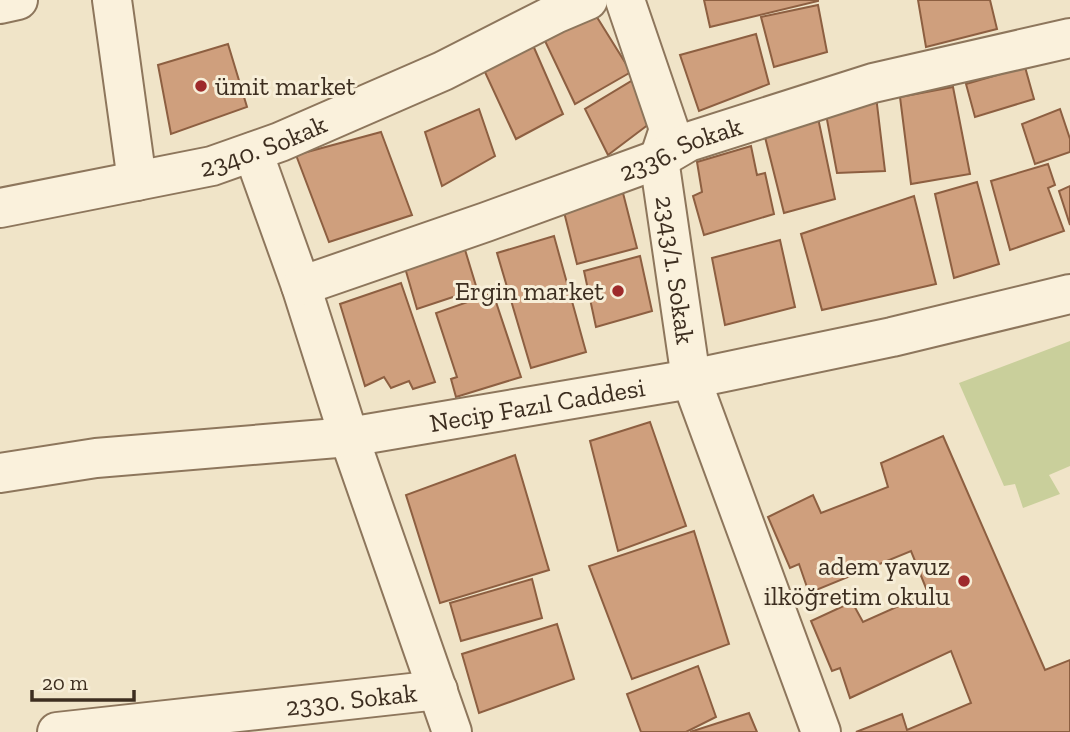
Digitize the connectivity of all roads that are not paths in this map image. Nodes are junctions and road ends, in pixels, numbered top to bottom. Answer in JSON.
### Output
{"nodes":[{"id":1,"x":18,"y":0,"type":"edge"},
{"id":2,"x":112,"y":0,"type":"edge"},
{"id":3,"x":587,"y":0,"type":"edge"},
{"id":4,"x":625,"y":0,"type":"edge"},
{"id":5,"x":0,"y":4,"type":"edge"},
{"id":6,"x":1070,"y":38,"type":"edge"},
{"id":7,"x":253,"y":152,"type":"junction"},
{"id":8,"x":659,"y":159,"type":"junction"},
{"id":9,"x":136,"y":181,"type":"junction"},
{"id":10,"x":0,"y":208,"type":"edge"},
{"id":11,"x":301,"y":286,"type":"junction"},
{"id":12,"x":1070,"y":294,"type":"edge"},
{"id":13,"x":691,"y":379,"type":"junction"},
{"id":14,"x":349,"y":438,"type":"junction"},
{"id":15,"x":0,"y":473,"type":"edge"},
{"id":16,"x":438,"y":690,"type":"junction"},
{"id":17,"x":57,"y":732,"type":"edge"},
{"id":18,"x":452,"y":732,"type":"edge"},
{"id":19,"x":821,"y":732,"type":"edge"}],
"edges":[{"from":1,"to":5,"type":"street"},
{"from":2,"to":9,"type":"street"},
{"from":3,"to":7,"type":"street","name":"2340. Sokak"},
{"from":4,"to":8,"type":"street","name":"2343/1. Sokak"},
{"from":6,"to":8,"type":"street","name":"2336. Sokak"},
{"from":7,"to":9,"type":"street","name":"2340. Sokak"},
{"from":7,"to":11,"type":"street"},
{"from":8,"to":11,"type":"street","name":"2336. Sokak"},
{"from":8,"to":13,"type":"street","name":"2343/1. Sokak"},
{"from":9,"to":10,"type":"street","name":"2340. Sokak"},
{"from":11,"to":14,"type":"street"},
{"from":12,"to":13,"type":"street","name":"Necip Fazıl Caddesi"},
{"from":13,"to":14,"type":"street","name":"Necip Fazıl Caddesi"},
{"from":13,"to":19,"type":"street","name":"2343/1. Sokak"},
{"from":14,"to":15,"type":"street","name":"Necip Fazıl Caddesi"},
{"from":14,"to":16,"type":"street"},
{"from":16,"to":17,"type":"street","name":"2330. Sokak"},
{"from":16,"to":18,"type":"street"}]}
